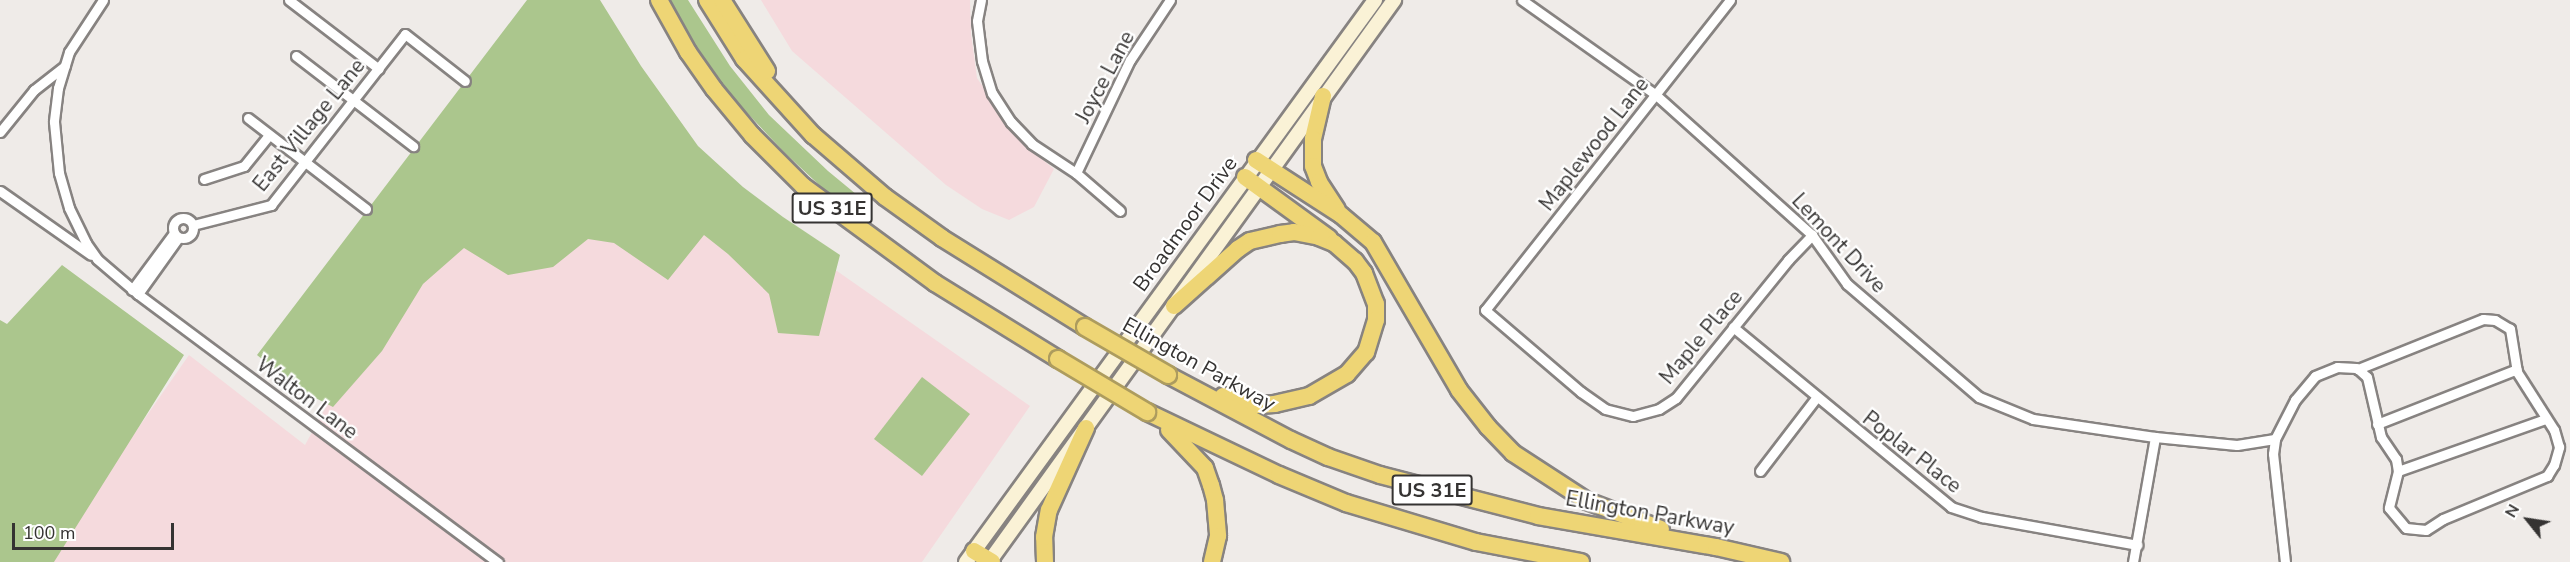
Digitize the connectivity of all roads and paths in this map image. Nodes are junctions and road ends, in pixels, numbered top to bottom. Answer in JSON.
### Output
{"nodes":[{"id":1,"x":103,"y":0,"type":"edge"},
{"id":2,"x":289,"y":0,"type":"edge"},
{"id":3,"x":659,"y":0,"type":"edge"},
{"id":4,"x":707,"y":0,"type":"edge"},
{"id":5,"x":722,"y":0,"type":"edge"},
{"id":6,"x":981,"y":0,"type":"edge"},
{"id":7,"x":1170,"y":0,"type":"edge"},
{"id":8,"x":1375,"y":0,"type":"edge"},
{"id":9,"x":1394,"y":0,"type":"edge"},
{"id":10,"x":1522,"y":0,"type":"edge"},
{"id":11,"x":1730,"y":0,"type":"edge"},
{"id":12,"x":296,"y":56,"type":"dead end"},
{"id":13,"x":65,"y":65,"type":"junction"},
{"id":14,"x":378,"y":69,"type":"junction"},
{"id":15,"x":465,"y":81,"type":"dead end"},
{"id":16,"x":1656,"y":95,"type":"junction"},
{"id":17,"x":1323,"y":96,"type":"junction"},
{"id":18,"x":354,"y":101,"type":"junction"},
{"id":19,"x":248,"y":118,"type":"dead end"},
{"id":20,"x":0,"y":132,"type":"edge"},
{"id":21,"x":269,"y":135,"type":"junction"},
{"id":22,"x":813,"y":135,"type":"junction"},
{"id":23,"x":413,"y":147,"type":"dead end"},
{"id":24,"x":1256,"y":160,"type":"junction"},
{"id":25,"x":305,"y":163,"type":"junction"},
{"id":26,"x":1271,"y":170,"type":"junction"},
{"id":27,"x":1076,"y":173,"type":"junction"},
{"id":28,"x":1245,"y":177,"type":"junction"},
{"id":29,"x":204,"y":179,"type":"dead end"},
{"id":30,"x":1260,"y":186,"type":"junction"},
{"id":31,"x":0,"y":191,"type":"edge"},
{"id":32,"x":366,"y":209,"type":"dead end"},
{"id":33,"x":1120,"y":211,"type":"dead end"},
{"id":34,"x":1341,"y":215,"type":"junction"},
{"id":35,"x":193,"y":225,"type":"junction"},
{"id":36,"x":177,"y":235,"type":"junction"},
{"id":37,"x":1812,"y":235,"type":"junction"},
{"id":38,"x":1343,"y":250,"type":"junction"},
{"id":39,"x":98,"y":259,"type":"junction"},
{"id":40,"x":135,"y":292,"type":"junction"},
{"id":41,"x":1174,"y":306,"type":"junction"},
{"id":42,"x":1485,"y":310,"type":"joint"},
{"id":43,"x":1732,"y":327,"type":"junction"},
{"id":44,"x":2358,"y":369,"type":"junction"},
{"id":45,"x":2517,"y":369,"type":"junction"},
{"id":46,"x":1168,"y":375,"type":"junction"},
{"id":47,"x":1816,"y":398,"type":"junction"},
{"id":48,"x":1147,"y":412,"type":"junction"},
{"id":49,"x":2546,"y":419,"type":"junction"},
{"id":50,"x":2377,"y":424,"type":"junction"},
{"id":51,"x":1086,"y":428,"type":"junction"},
{"id":52,"x":2155,"y":438,"type":"junction"},
{"id":53,"x":2275,"y":439,"type":"junction"},
{"id":54,"x":1760,"y":471,"type":"dead end"},
{"id":55,"x":2398,"y":471,"type":"junction"},
{"id":56,"x":2137,"y":545,"type":"junction"},
{"id":57,"x":1716,"y":547,"type":"junction"},
{"id":58,"x":970,"y":556,"type":"edge"},
{"id":59,"x":498,"y":562,"type":"edge"},
{"id":60,"x":991,"y":562,"type":"edge"},
{"id":61,"x":1045,"y":562,"type":"edge"},
{"id":62,"x":1212,"y":562,"type":"edge"},
{"id":63,"x":1581,"y":562,"type":"edge"},
{"id":64,"x":1781,"y":562,"type":"edge"},
{"id":65,"x":2133,"y":562,"type":"edge"},
{"id":66,"x":2285,"y":562,"type":"edge"}],
"edges":[{"from":1,"to":13,"type":"street","name":"Walton Lane"},
{"from":2,"to":14,"type":"street"},
{"from":3,"to":48,"type":"highway","number":"US 31E","bridge":true},
{"from":4,"to":22,"type":"highway","name":"Ellington Parkway","number":"US 31E"},
{"from":5,"to":22,"type":"highway"},
{"from":6,"to":27,"type":"street"},
{"from":7,"to":27,"type":"street","name":"Joyce Lane"},
{"from":8,"to":24,"type":"main road","name":"Broadmoor Drive"},
{"from":9,"to":17,"type":"main road","name":"Broadmoor Drive"},
{"from":10,"to":16,"type":"street","name":"Lemont Drive"},
{"from":11,"to":16,"type":"street","name":"Maplewood Lane"},
{"from":12,"to":18,"type":"street"},
{"from":13,"to":20,"type":"street","name":"Walton Lane"},
{"from":13,"to":39,"type":"street","name":"Walton Lane"},
{"from":14,"to":15,"type":"street","name":"East Village Lane"},
{"from":14,"to":18,"type":"street","name":"East Village Lane"},
{"from":16,"to":37,"type":"street","name":"Lemont Drive"},
{"from":16,"to":42,"type":"street","name":"Maplewood Lane"},
{"from":17,"to":26,"type":"main road","name":"Broadmoor Drive"},
{"from":17,"to":34,"type":"highway"},
{"from":18,"to":23,"type":"street"},
{"from":18,"to":25,"type":"street","name":"East Village Lane"},
{"from":19,"to":21,"type":"street"},
{"from":21,"to":25,"type":"street"},
{"from":21,"to":29,"type":"street"},
{"from":22,"to":46,"type":"highway","name":"Ellington Parkway","number":"US 31E","bridge":true},
{"from":24,"to":26,"type":"highway"},
{"from":24,"to":28,"type":"main road","name":"Broadmoor Drive"},
{"from":25,"to":32,"type":"street"},
{"from":25,"to":35,"type":"street","name":"East Village Lane"},
{"from":26,"to":30,"type":"main road","name":"Broadmoor Drive"},
{"from":26,"to":34,"type":"highway"},
{"from":27,"to":33,"type":"street"},
{"from":28,"to":30,"type":"highway"},
{"from":28,"to":58,"type":"main road","name":"Broadmoor Drive"},
{"from":30,"to":38,"type":"highway"},
{"from":30,"to":41,"type":"main road","name":"Broadmoor Drive"},
{"from":31,"to":39,"type":"street","name":"Walton Lane"},
{"from":34,"to":57,"type":"highway"},
{"from":35,"to":36,"type":"street","name":"East Village Lane"},
{"from":35,"to":36,"type":"street","name":"East Village Lane"},
{"from":36,"to":40,"type":"street","name":"East Village Lane"},
{"from":37,"to":43,"type":"street","name":"Maple Place"},
{"from":37,"to":52,"type":"street","name":"Lemont Drive"},
{"from":38,"to":41,"type":"highway"},
{"from":38,"to":46,"type":"highway"},
{"from":39,"to":40,"type":"street","name":"Walton Lane"},
{"from":40,"to":59,"type":"street","name":"Walton Lane"},
{"from":41,"to":51,"type":"main road","name":"Broadmoor Drive"},
{"from":42,"to":43,"type":"street","name":"Maple Place"},
{"from":43,"to":47,"type":"street","name":"Poplar Place"},
{"from":44,"to":45,"type":"street"},
{"from":44,"to":50,"type":"street"},
{"from":44,"to":53,"type":"street"},
{"from":45,"to":49,"type":"street"},
{"from":45,"to":50,"type":"street"},
{"from":46,"to":57,"type":"highway","name":"Ellington Parkway","number":"US 31E"},
{"from":47,"to":54,"type":"street"},
{"from":47,"to":56,"type":"street","name":"Poplar Place"},
{"from":48,"to":62,"type":"highway"},
{"from":48,"to":63,"type":"highway","number":"US 31E"},
{"from":49,"to":55,"type":"street"},
{"from":49,"to":55,"type":"street"},
{"from":50,"to":55,"type":"street"},
{"from":51,"to":60,"type":"main road","name":"Broadmoor Drive"},
{"from":51,"to":61,"type":"highway"},
{"from":52,"to":53,"type":"street","name":"Lemont Drive"},
{"from":52,"to":56,"type":"street"},
{"from":53,"to":66,"type":"street"},
{"from":56,"to":65,"type":"street"},
{"from":57,"to":64,"type":"highway","name":"Ellington Parkway","number":"US 31E"},
{"from":58,"to":60,"type":"highway"}]}
